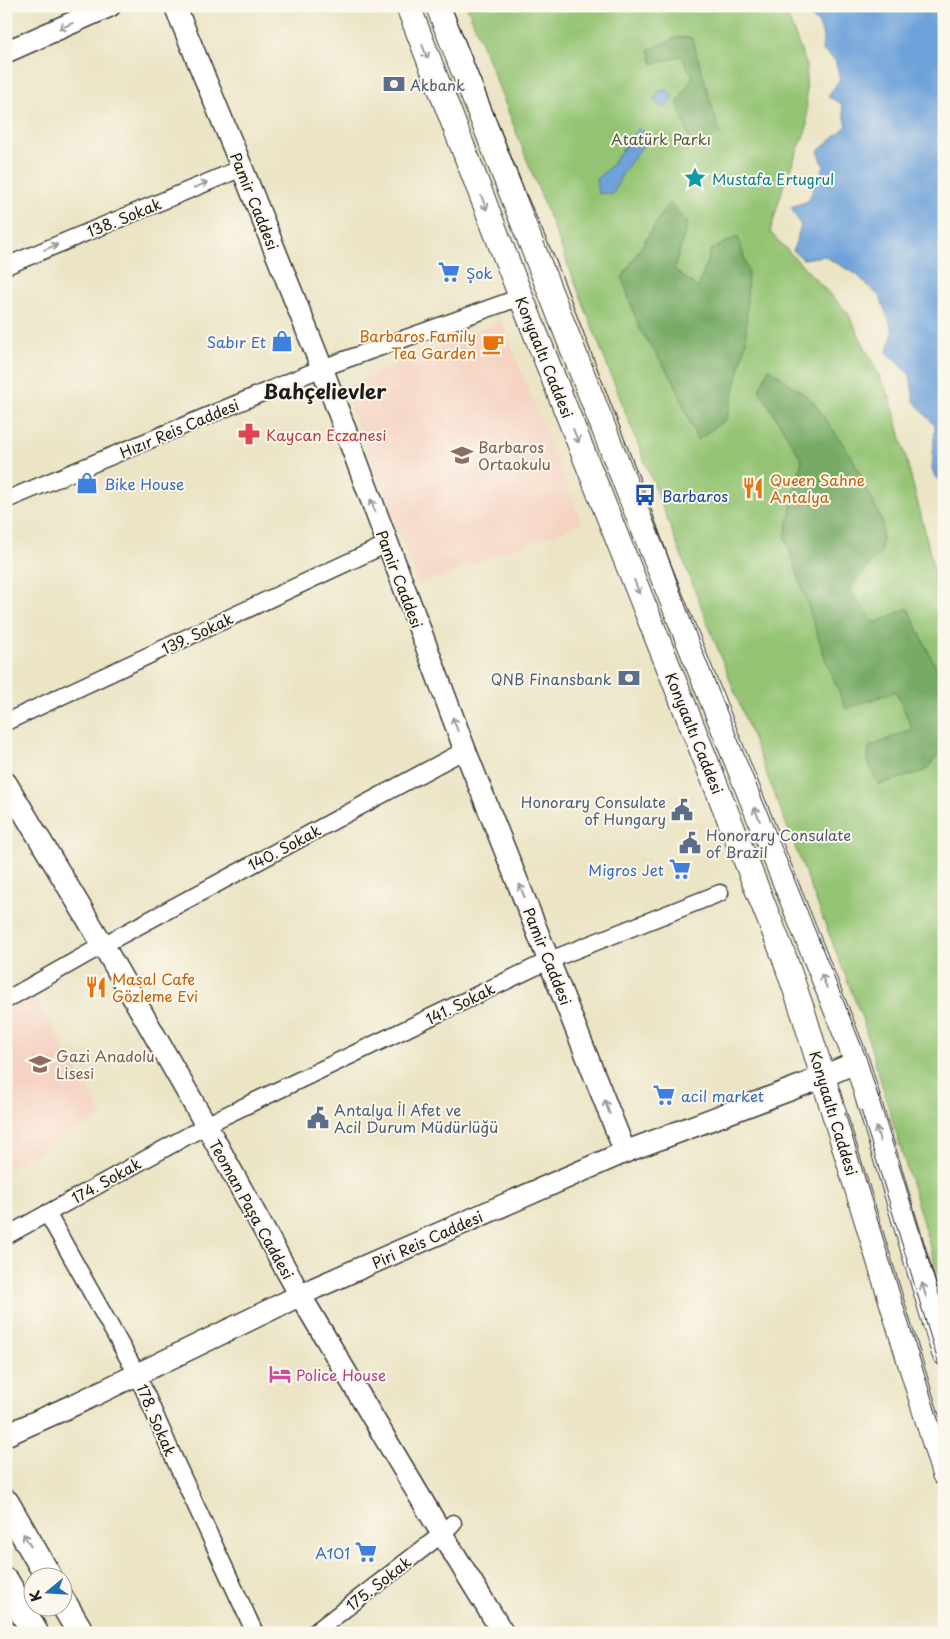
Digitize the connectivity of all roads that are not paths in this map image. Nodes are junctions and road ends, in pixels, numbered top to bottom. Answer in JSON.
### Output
{"nodes":[{"id":1,"x":110,"y":6,"type":"edge"},
{"id":2,"x":175,"y":6,"type":"edge"},
{"id":3,"x":408,"y":6,"type":"edge"},
{"id":4,"x":438,"y":6,"type":"edge"},
{"id":5,"x":6,"y":52,"type":"edge"},
{"id":6,"x":242,"y":168,"type":"junction"},
{"id":7,"x":6,"y":266,"type":"edge"},
{"id":8,"x":548,"y":286,"type":"junction"},
{"id":9,"x":521,"y":297,"type":"junction"},
{"id":10,"x":322,"y":368,"type":"junction"},
{"id":11,"x":6,"y":500,"type":"edge"},
{"id":12,"x":387,"y":544,"type":"junction"},
{"id":13,"x":6,"y":722,"type":"edge"},
{"id":14,"x":465,"y":750,"type":"junction"},
{"id":15,"x":6,"y":783,"type":"edge"},
{"id":16,"x":720,"y":893,"type":"dead end"},
{"id":17,"x":103,"y":945,"type":"junction"},
{"id":18,"x":550,"y":960,"type":"junction"},
{"id":19,"x":6,"y":1000,"type":"edge"},
{"id":20,"x":857,"y":1062,"type":"junction"},
{"id":21,"x":822,"y":1076,"type":"junction"},
{"id":22,"x":206,"y":1125,"type":"junction"},
{"id":23,"x":625,"y":1152,"type":"junction"},
{"id":24,"x":47,"y":1213,"type":"junction"},
{"id":25,"x":6,"y":1236,"type":"edge"},
{"id":26,"x":300,"y":1295,"type":"junction"},
{"id":27,"x":944,"y":1353,"type":"edge"},
{"id":28,"x":137,"y":1374,"type":"junction"},
{"id":29,"x":6,"y":1435,"type":"edge"},
{"id":30,"x":944,"y":1474,"type":"edge"},
{"id":31,"x":6,"y":1503,"type":"edge"},
{"id":32,"x":448,"y":1528,"type":"junction"},
{"id":33,"x":42,"y":1566,"type":"edge"},
{"id":34,"x":6,"y":1582,"type":"edge"},
{"id":35,"x":71,"y":1616,"type":"edge"},
{"id":36,"x":36,"y":1633,"type":"edge"},
{"id":37,"x":81,"y":1633,"type":"edge"},
{"id":38,"x":255,"y":1633,"type":"edge"},
{"id":39,"x":314,"y":1633,"type":"edge"},
{"id":40,"x":503,"y":1633,"type":"edge"}],
"edges":[{"from":1,"to":5,"type":"street","one_way":true},
{"from":2,"to":6,"type":"street","name":"Pamir Caddesi"},
{"from":3,"to":9,"type":"main road","name":"Konyaaltı Caddesi","one_way":true},
{"from":4,"to":8,"type":"main road","name":"Konyaaltı Caddesi"},
{"from":7,"to":6,"type":"street","name":"138. Sokak","one_way":true},
{"from":6,"to":10,"type":"street","name":"Pamir Caddesi"},
{"from":8,"to":9,"type":"main road"},
{"from":20,"to":8,"type":"main road","name":"Konyaaltı Caddesi","one_way":true},
{"from":9,"to":10,"type":"street","name":"Hızır Reis Caddesi"},
{"from":9,"to":21,"type":"main road","name":"Konyaaltı Caddesi","one_way":true},
{"from":10,"to":11,"type":"street","name":"Hızır Reis Caddesi"},
{"from":12,"to":10,"type":"street","name":"Pamir Caddesi","one_way":true},
{"from":12,"to":13,"type":"street","name":"139. Sokak"},
{"from":14,"to":12,"type":"street","name":"Pamir Caddesi","one_way":true},
{"from":14,"to":17,"type":"street","name":"140. Sokak"},
{"from":18,"to":14,"type":"street","name":"Pamir Caddesi","one_way":true},
{"from":15,"to":17,"type":"street","name":"Teoman Paşa Caddesi"},
{"from":16,"to":18,"type":"street","name":"141. Sokak"},
{"from":17,"to":19,"type":"street","name":"140. Sokak"},
{"from":17,"to":22,"type":"street","name":"Teoman Paşa Caddesi"},
{"from":18,"to":22,"type":"street","name":"141. Sokak"},
{"from":23,"to":18,"type":"street","name":"Pamir Caddesi","one_way":true},
{"from":20,"to":21,"type":"street","name":"Piri Reis Caddesi"},
{"from":27,"to":20,"type":"main road","name":"Konyaaltı Caddesi","one_way":true},
{"from":21,"to":23,"type":"street","name":"Piri Reis Caddesi"},
{"from":21,"to":30,"type":"main road","name":"Konyaaltı Caddesi"},
{"from":22,"to":24,"type":"street","name":"174. Sokak"},
{"from":22,"to":26,"type":"street","name":"Teoman Paşa Caddesi"},
{"from":23,"to":26,"type":"street","name":"Piri Reis Caddesi"},
{"from":24,"to":25,"type":"street","name":"174. Sokak"},
{"from":24,"to":28,"type":"street","name":"178. Sokak"},
{"from":26,"to":28,"type":"street","name":"Piri Reis Caddesi"},
{"from":26,"to":32,"type":"street","name":"Teoman Paşa Caddesi"},
{"from":28,"to":29,"type":"street","name":"Piri Reis Caddesi"},
{"from":28,"to":38,"type":"street","name":"178. Sokak"},
{"from":33,"to":31,"type":"main road","one_way":true},
{"from":32,"to":39,"type":"street","name":"175. Sokak"},
{"from":32,"to":40,"type":"street","name":"Teoman Paşa Caddesi"},
{"from":34,"to":36,"type":"main road"},
{"from":35,"to":37,"type":"main road"}]}
